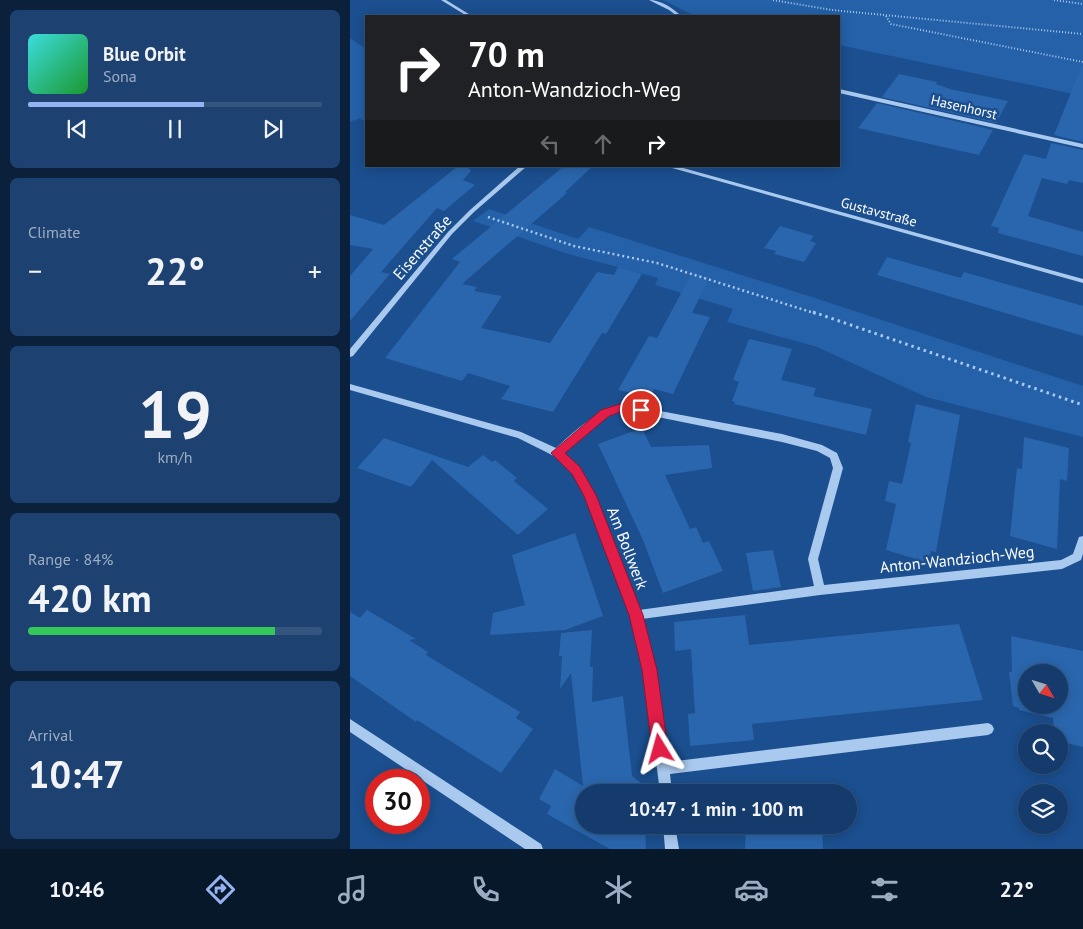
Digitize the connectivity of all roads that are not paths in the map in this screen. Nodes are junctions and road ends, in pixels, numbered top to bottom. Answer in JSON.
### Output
{"nodes":[{"id":1,"x":443,"y":0,"type":"edge"},
{"id":2,"x":651,"y":0,"type":"edge"},
{"id":3,"x":468,"y":15,"type":"edge"},
{"id":4,"x":678,"y":15,"type":"edge"},
{"id":5,"x":840,"y":91,"type":"edge"},
{"id":6,"x":1083,"y":146,"type":"edge"},
{"id":7,"x":523,"y":167,"type":"edge"},
{"id":8,"x":672,"y":167,"type":"edge"},
{"id":9,"x":1083,"y":281,"type":"edge"},
{"id":10,"x":350,"y":354,"type":"edge"},
{"id":11,"x":350,"y":386,"type":"edge"},
{"id":12,"x":557,"y":453,"type":"junction"},
{"id":13,"x":1083,"y":540,"type":"edge"},
{"id":14,"x":820,"y":590,"type":"junction"},
{"id":15,"x":636,"y":615,"type":"junction"},
{"id":16,"x":350,"y":725,"type":"edge"},
{"id":17,"x":988,"y":728,"type":"dead end"},
{"id":18,"x":663,"y":769,"type":"junction"},
{"id":19,"x":665,"y":784,"type":"edge"},
{"id":20,"x":670,"y":834,"type":"edge"},
{"id":21,"x":536,"y":849,"type":"edge"},
{"id":22,"x":672,"y":849,"type":"edge"}],
"edges":[{"from":1,"to":3,"type":"street"},
{"from":2,"to":4,"type":"street"},
{"from":5,"to":6,"type":"street","name":"Hasenhorst"},
{"from":7,"to":10,"type":"street","name":"Eisenstraße"},
{"from":8,"to":9,"type":"street","name":"Gustavstraße"},
{"from":11,"to":12,"type":"street","name":"Am Bollwerk"},
{"from":12,"to":14,"type":"street"},
{"from":12,"to":15,"type":"street","name":"Am Bollwerk"},
{"from":13,"to":14,"type":"street","name":"Anton-Wandzioch-Weg"},
{"from":14,"to":15,"type":"street","name":"Anton-Wandzioch-Weg"},
{"from":15,"to":18,"type":"street","name":"Am Bollwerk"},
{"from":16,"to":21,"type":"street"},
{"from":17,"to":18,"type":"street"},
{"from":18,"to":19,"type":"street","name":"Am Bollwerk"},
{"from":20,"to":22,"type":"street"}]}
